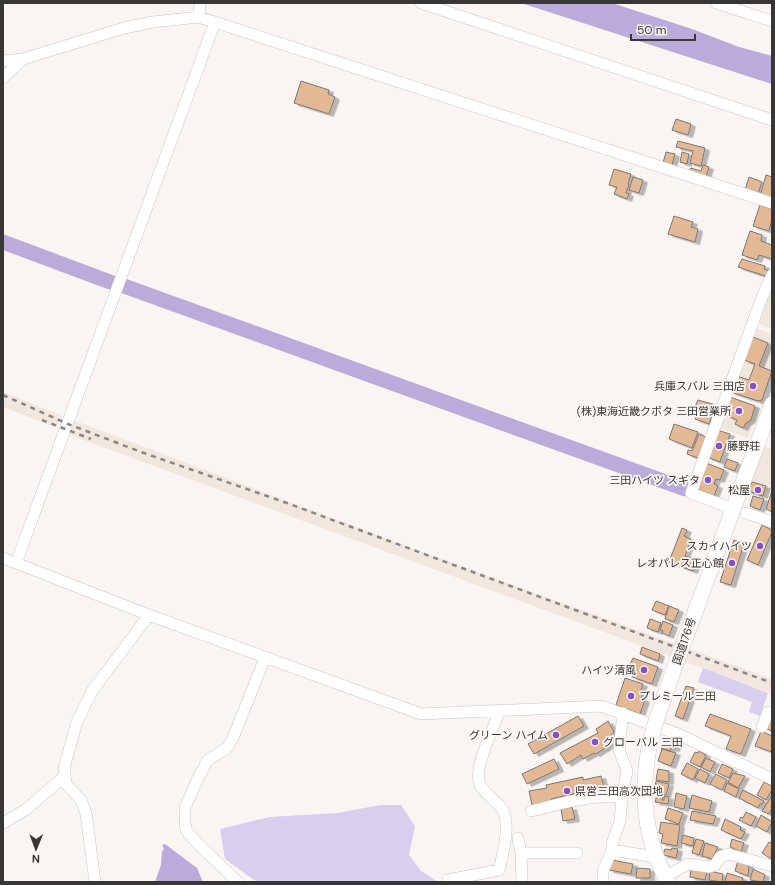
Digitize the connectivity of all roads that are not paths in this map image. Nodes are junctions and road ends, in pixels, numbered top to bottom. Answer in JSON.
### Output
{"nodes":[{"id":1,"x":200,"y":3,"type":"edge"},
{"id":2,"x":421,"y":3,"type":"edge"},
{"id":3,"x":716,"y":3,"type":"edge"},
{"id":4,"x":199,"y":17,"type":"junction"},
{"id":5,"x":772,"y":21,"type":"edge"},
{"id":6,"x":215,"y":22,"type":"junction"},
{"id":7,"x":23,"y":59,"type":"junction"},
{"id":8,"x":3,"y":61,"type":"edge"},
{"id":9,"x":3,"y":78,"type":"edge"},
{"id":10,"x":772,"y":120,"type":"edge"},
{"id":11,"x":772,"y":203,"type":"edge"},
{"id":12,"x":772,"y":275,"type":"edge"},
{"id":13,"x":772,"y":404,"type":"edge"},
{"id":14,"x":728,"y":507,"type":"dead end"},
{"id":15,"x":746,"y":513,"type":"dead end"},
{"id":16,"x":772,"y":522,"type":"edge"},
{"id":17,"x":4,"y":560,"type":"edge"},
{"id":18,"x":16,"y":563,"type":"junction"},
{"id":19,"x":149,"y":615,"type":"junction"},
{"id":20,"x":265,"y":658,"type":"junction"},
{"id":21,"x":500,"y":710,"type":"junction"},
{"id":22,"x":623,"y":713,"type":"junction"},
{"id":23,"x":772,"y":713,"type":"edge"},
{"id":24,"x":762,"y":727,"type":"dead end"},
{"id":25,"x":64,"y":777,"type":"junction"},
{"id":26,"x":772,"y":779,"type":"edge"},
{"id":27,"x":622,"y":798,"type":"junction"},
{"id":28,"x":531,"y":811,"type":"dead end"},
{"id":29,"x":3,"y":823,"type":"edge"},
{"id":30,"x":518,"y":838,"type":"dead end"},
{"id":31,"x":612,"y":850,"type":"junction"},
{"id":32,"x":521,"y":853,"type":"junction"},
{"id":33,"x":577,"y":853,"type":"dead end"},
{"id":34,"x":655,"y":857,"type":"junction"},
{"id":35,"x":772,"y":866,"type":"edge"},
{"id":36,"x":666,"y":879,"type":"edge"},
{"id":37,"x":95,"y":882,"type":"edge"},
{"id":38,"x":238,"y":882,"type":"edge"},
{"id":39,"x":448,"y":882,"type":"edge"},
{"id":40,"x":522,"y":882,"type":"edge"},
{"id":41,"x":602,"y":882,"type":"edge"}],
"edges":[{"from":1,"to":4,"type":"street"},
{"from":2,"to":10,"type":"street"},
{"from":3,"to":5,"type":"street"},
{"from":4,"to":6,"type":"street"},
{"from":4,"to":7,"type":"street"},
{"from":6,"to":11,"type":"street"},
{"from":6,"to":18,"type":"street"},
{"from":7,"to":8,"type":"street"},
{"from":7,"to":9,"type":"street"},
{"from":12,"to":14,"type":"street"},
{"from":13,"to":34,"type":"highway","name":"国道176号","bridge":true},
{"from":15,"to":16,"type":"street"},
{"from":17,"to":18,"type":"street"},
{"from":18,"to":19,"type":"street"},
{"from":19,"to":20,"type":"street"},
{"from":19,"to":25,"type":"street"},
{"from":20,"to":21,"type":"street"},
{"from":20,"to":38,"type":"street"},
{"from":21,"to":22,"type":"street"},
{"from":21,"to":39,"type":"street"},
{"from":22,"to":26,"type":"street"},
{"from":22,"to":27,"type":"street"},
{"from":23,"to":24,"type":"street"},
{"from":25,"to":29,"type":"street"},
{"from":25,"to":37,"type":"street"},
{"from":27,"to":28,"type":"street"},
{"from":27,"to":31,"type":"street"},
{"from":30,"to":32,"type":"street"},
{"from":31,"to":34,"type":"street"},
{"from":31,"to":41,"type":"street"},
{"from":32,"to":33,"type":"street"},
{"from":32,"to":40,"type":"street"},
{"from":34,"to":36,"type":"highway","name":"国道176号"},
{"from":35,"to":36,"type":"street"}]}
